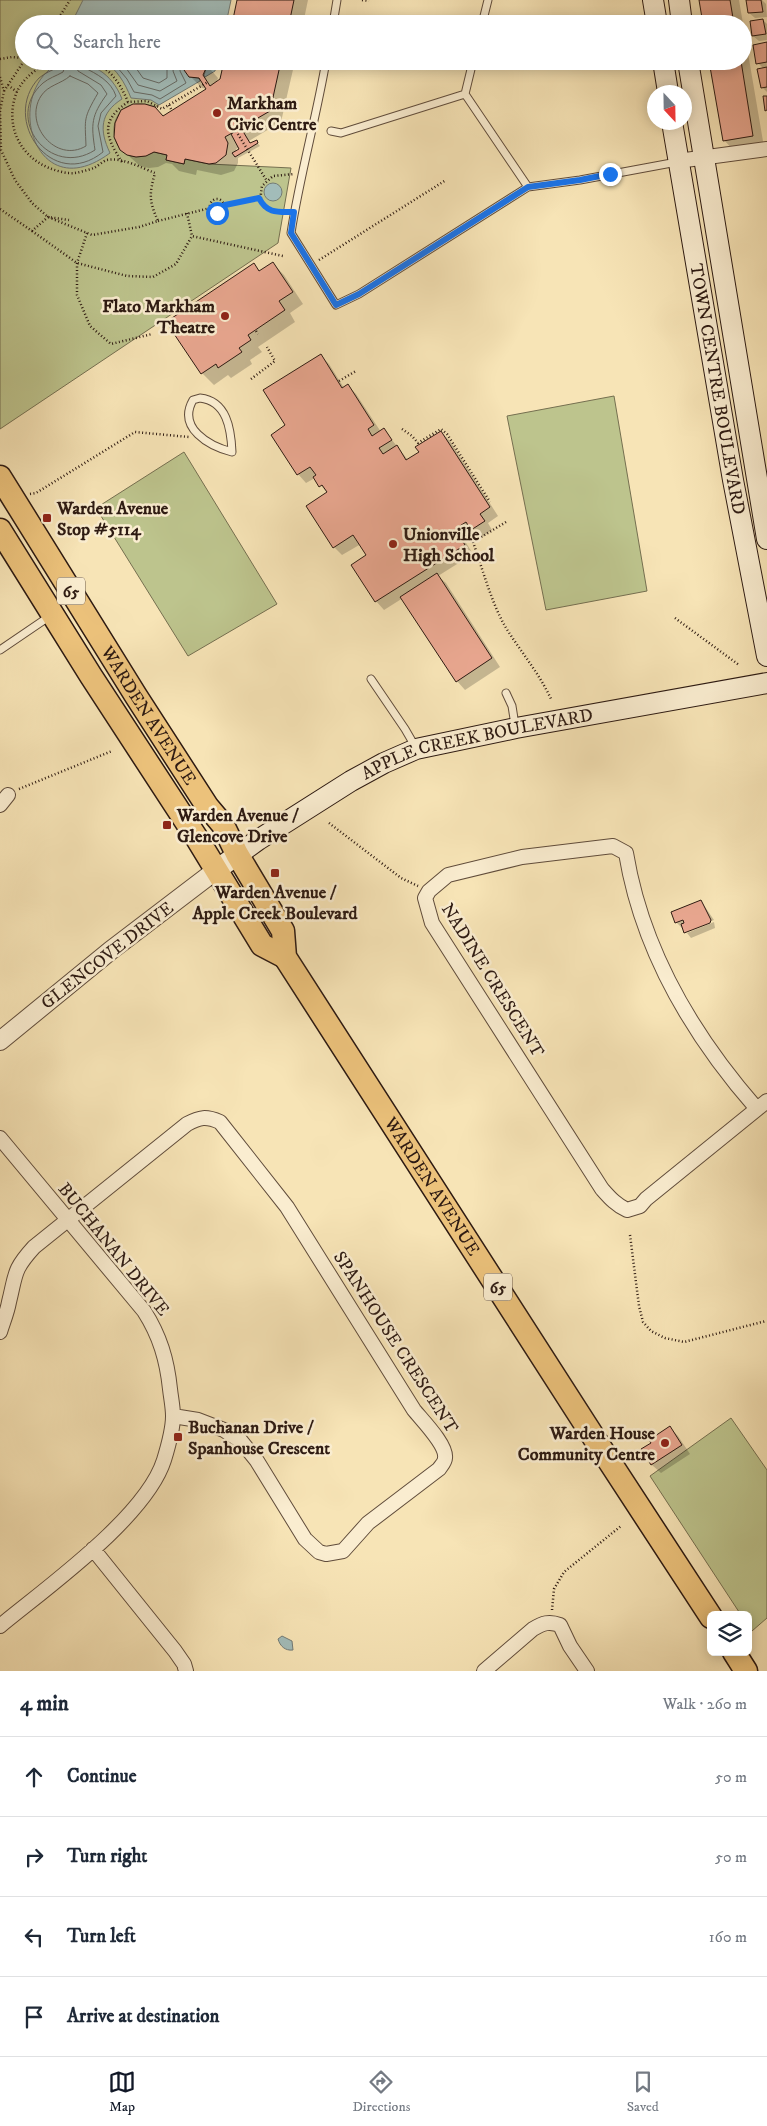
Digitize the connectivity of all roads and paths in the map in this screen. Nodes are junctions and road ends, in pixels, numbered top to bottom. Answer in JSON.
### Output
{"nodes":[{"id":1,"x":70,"y":0,"type":"edge"},
{"id":2,"x":337,"y":0,"type":"edge"},
{"id":3,"x":362,"y":0,"type":"edge"},
{"id":4,"x":488,"y":0,"type":"edge"},
{"id":5,"x":653,"y":0,"type":"edge"},
{"id":6,"x":678,"y":0,"type":"edge"},
{"id":7,"x":369,"y":1,"type":"dead end"},
{"id":8,"x":61,"y":15,"type":"edge"},
{"id":9,"x":334,"y":15,"type":"edge"},
{"id":10,"x":484,"y":15,"type":"edge"},
{"id":11,"x":656,"y":15,"type":"edge"},
{"id":12,"x":680,"y":15,"type":"edge"},
{"id":13,"x":15,"y":58,"type":"edge"},
{"id":14,"x":0,"y":59,"type":"edge"},
{"id":15,"x":18,"y":70,"type":"edge"},
{"id":16,"x":36,"y":70,"type":"edge"},
{"id":17,"x":107,"y":70,"type":"edge"},
{"id":18,"x":326,"y":70,"type":"edge"},
{"id":19,"x":471,"y":70,"type":"edge"},
{"id":20,"x":664,"y":70,"type":"edge"},
{"id":21,"x":690,"y":70,"type":"edge"},
{"id":22,"x":0,"y":77,"type":"edge"},
{"id":23,"x":208,"y":82,"type":"dead end"},
{"id":24,"x":8,"y":85,"type":"junction"},
{"id":25,"x":667,"y":85,"type":"edge"},
{"id":26,"x":4,"y":91,"type":"junction"},
{"id":27,"x":16,"y":92,"type":"junction"},
{"id":28,"x":465,"y":94,"type":"junction"},
{"id":29,"x":128,"y":102,"type":"junction"},
{"id":30,"x":169,"y":105,"type":"junction"},
{"id":31,"x":0,"y":111,"type":"edge"},
{"id":32,"x":172,"y":111,"type":"dead end"},
{"id":33,"x":673,"y":130,"type":"edge"},
{"id":34,"x":236,"y":131,"type":"dead end"},
{"id":35,"x":331,"y":131,"type":"dead end"},
{"id":36,"x":767,"y":149,"type":"edge"},
{"id":37,"x":704,"y":157,"type":"junction"},
{"id":38,"x":678,"y":161,"type":"junction"},
{"id":39,"x":122,"y":162,"type":"junction"},
{"id":40,"x":301,"y":174,"type":"junction"},
{"id":41,"x":446,"y":180,"type":"dead end"},
{"id":42,"x":267,"y":181,"type":"junction"},
{"id":43,"x":528,"y":187,"type":"junction"},
{"id":44,"x":259,"y":198,"type":"junction"},
{"id":45,"x":225,"y":205,"type":"junction"},
{"id":46,"x":210,"y":208,"type":"junction"},
{"id":47,"x":0,"y":209,"type":"edge"},
{"id":48,"x":294,"y":212,"type":"junction"},
{"id":49,"x":187,"y":213,"type":"junction"},
{"id":50,"x":48,"y":216,"type":"junction"},
{"id":51,"x":68,"y":220,"type":"dead end"},
{"id":52,"x":158,"y":221,"type":"junction"},
{"id":53,"x":32,"y":231,"type":"junction"},
{"id":54,"x":86,"y":233,"type":"junction"},
{"id":55,"x":192,"y":236,"type":"junction"},
{"id":56,"x":283,"y":256,"type":"dead end"},
{"id":57,"x":77,"y":263,"type":"junction"},
{"id":58,"x":310,"y":266,"type":"junction"},
{"id":59,"x":152,"y":334,"type":"dead end"},
{"id":60,"x":267,"y":347,"type":"dead end"},
{"id":61,"x":356,"y":371,"type":"dead end"},
{"id":62,"x":251,"y":379,"type":"dead end"},
{"id":63,"x":340,"y":381,"type":"dead end"},
{"id":64,"x":402,"y":429,"type":"dead end"},
{"id":65,"x":193,"y":441,"type":"dead end"},
{"id":66,"x":232,"y":452,"type":"joint"},
{"id":67,"x":2,"y":485,"type":"edge"},
{"id":68,"x":30,"y":494,"type":"dead end"},
{"id":69,"x":490,"y":502,"type":"dead end"},
{"id":70,"x":506,"y":522,"type":"dead end"},
{"id":71,"x":0,"y":530,"type":"edge"},
{"id":72,"x":767,"y":539,"type":"edge"},
{"id":73,"x":52,"y":614,"type":"junction"},
{"id":74,"x":674,"y":618,"type":"dead end"},
{"id":75,"x":0,"y":650,"type":"edge"},
{"id":76,"x":767,"y":656,"type":"edge"},
{"id":77,"x":739,"y":666,"type":"dead end"},
{"id":78,"x":371,"y":679,"type":"dead end"},
{"id":79,"x":767,"y":683,"type":"edge"},
{"id":80,"x":506,"y":693,"type":"dead end"},
{"id":81,"x":551,"y":699,"type":"dead end"},
{"id":82,"x":516,"y":728,"type":"junction"},
{"id":83,"x":416,"y":749,"type":"junction"},
{"id":84,"x":112,"y":751,"type":"dead end"},
{"id":85,"x":4,"y":800,"type":"edge"},
{"id":86,"x":330,"y":823,"type":"dead end"},
{"id":87,"x":237,"y":854,"type":"junction"},
{"id":88,"x":215,"y":871,"type":"junction"},
{"id":89,"x":429,"y":891,"type":"junction"},
{"id":90,"x":285,"y":957,"type":"junction"},
{"id":91,"x":0,"y":1041,"type":"edge"},
{"id":92,"x":762,"y":1105,"type":"edge"},
{"id":93,"x":0,"y":1138,"type":"edge"},
{"id":94,"x":67,"y":1220,"type":"junction"},
{"id":95,"x":630,"y":1235,"type":"dead end"},
{"id":96,"x":766,"y":1321,"type":"edge"},
{"id":97,"x":0,"y":1332,"type":"edge"},
{"id":98,"x":173,"y":1416,"type":"junction"},
{"id":99,"x":621,"y":1526,"type":"dead end"},
{"id":100,"x":93,"y":1549,"type":"junction"},
{"id":101,"x":707,"y":1611,"type":"edge"},
{"id":102,"x":551,"y":1622,"type":"junction"},
{"id":103,"x":0,"y":1626,"type":"edge"},
{"id":104,"x":737,"y":1656,"type":"edge"},
{"id":105,"x":186,"y":1671,"type":"edge"},
{"id":106,"x":484,"y":1671,"type":"edge"},
{"id":107,"x":587,"y":1671,"type":"edge"},
{"id":108,"x":746,"y":1671,"type":"edge"}],
"edges":[{"from":1,"to":8,"type":"path"},
{"from":2,"to":9,"type":"lane"},
{"from":3,"to":7,"type":"path"},
{"from":4,"to":10,"type":"lane"},
{"from":5,"to":11,"type":"main road"},
{"from":6,"to":12,"type":"main road"},
{"from":13,"to":14,"type":"path"},
{"from":15,"to":24,"type":"path"},
{"from":16,"to":27,"type":"path"},
{"from":17,"to":29,"type":"path"},
{"from":18,"to":40,"type":"lane"},
{"from":19,"to":28,"type":"lane"},
{"from":20,"to":25,"type":"main road"},
{"from":21,"to":37,"type":"main road","name":"TOWN CENTRE BOULEVARD"},
{"from":22,"to":26,"type":"path"},
{"from":23,"to":30,"type":"path"},
{"from":24,"to":26,"type":"path"},
{"from":24,"to":27,"type":"path"},
{"from":26,"to":31,"type":"path"},
{"from":27,"to":39,"type":"path"},
{"from":28,"to":35,"type":"lane"},
{"from":28,"to":43,"type":"lane"},
{"from":29,"to":30,"type":"path"},
{"from":29,"to":39,"type":"path"},
{"from":30,"to":32,"type":"path"},
{"from":31,"to":50,"type":"path"},
{"from":33,"to":38,"type":"main road","name":"TOWN CENTRE BOULEVARD"},
{"from":34,"to":42,"type":"path"},
{"from":36,"to":37,"type":"street"},
{"from":37,"to":38,"type":"street"},
{"from":37,"to":72,"type":"main road","name":"TOWN CENTRE BOULEVARD"},
{"from":38,"to":43,"type":"lane"},
{"from":38,"to":76,"type":"main road","name":"TOWN CENTRE BOULEVARD"},
{"from":39,"to":52,"type":"path"},
{"from":40,"to":42,"type":"path"},
{"from":40,"to":48,"type":"lane"},
{"from":41,"to":58,"type":"path"},
{"from":42,"to":44,"type":"path"},
{"from":43,"to":58,"type":"lane"},
{"from":44,"to":45,"type":"path"},
{"from":44,"to":48,"type":"path"},
{"from":45,"to":46,"type":"path"},
{"from":45,"to":46,"type":"path"},
{"from":46,"to":49,"type":"path"},
{"from":47,"to":53,"type":"path"},
{"from":48,"to":58,"type":"lane"},
{"from":49,"to":52,"type":"path"},
{"from":49,"to":55,"type":"path"},
{"from":50,"to":51,"type":"path"},
{"from":50,"to":53,"type":"path"},
{"from":50,"to":54,"type":"path"},
{"from":52,"to":54,"type":"path"},
{"from":53,"to":57,"type":"path"},
{"from":54,"to":57,"type":"path"},
{"from":55,"to":56,"type":"path"},
{"from":55,"to":57,"type":"path"},
{"from":57,"to":59,"type":"path"},
{"from":60,"to":62,"type":"path"},
{"from":61,"to":63,"type":"path"},
{"from":64,"to":69,"type":"path"},
{"from":65,"to":68,"type":"path"},
{"from":66,"to":66,"type":"lane"},
{"from":67,"to":87,"type":"main road","name":"WARDEN AVENUE","number":"65"},
{"from":70,"to":81,"type":"path"},
{"from":71,"to":73,"type":"main road","name":"WARDEN AVENUE","number":"65"},
{"from":73,"to":75,"type":"lane"},
{"from":73,"to":88,"type":"main road","name":"WARDEN AVENUE","number":"65"},
{"from":74,"to":77,"type":"path"},
{"from":78,"to":83,"type":"lane"},
{"from":79,"to":82,"type":"main road","name":"APPLE CREEK BOULEVARD"},
{"from":80,"to":82,"type":"lane"},
{"from":82,"to":83,"type":"main road","name":"APPLE CREEK BOULEVARD"},
{"from":83,"to":87,"type":"main road","name":"APPLE CREEK BOULEVARD"},
{"from":84,"to":85,"type":"path"},
{"from":86,"to":89,"type":"path"},
{"from":87,"to":88,"type":"main road","name":"APPLE CREEK BOULEVARD"},
{"from":87,"to":90,"type":"main road","name":"WARDEN AVENUE","number":"65"},
{"from":88,"to":90,"type":"main road","name":"WARDEN AVENUE","number":"65"},
{"from":88,"to":91,"type":"street","name":"GLENCOVE DRIVE"},
{"from":89,"to":92,"type":"street","name":"NADINE CRESCENT"},
{"from":89,"to":92,"type":"street","name":"NADINE CRESCENT"},
{"from":90,"to":101,"type":"main road","name":"WARDEN AVENUE","number":"65"},
{"from":93,"to":94,"type":"street","name":"BUCHANAN DRIVE"},
{"from":94,"to":97,"type":"street"},
{"from":94,"to":98,"type":"street","name":"BUCHANAN DRIVE"},
{"from":94,"to":98,"type":"street","name":"SPANHOUSE CRESCENT"},
{"from":95,"to":96,"type":"path"},
{"from":98,"to":100,"type":"street","name":"BUCHANAN DRIVE"},
{"from":99,"to":102,"type":"path"},
{"from":100,"to":103,"type":"street","name":"BUCHANAN DRIVE"},
{"from":100,"to":105,"type":"street"},
{"from":102,"to":106,"type":"street"},
{"from":102,"to":107,"type":"street"},
{"from":104,"to":108,"type":"main road"}]}
